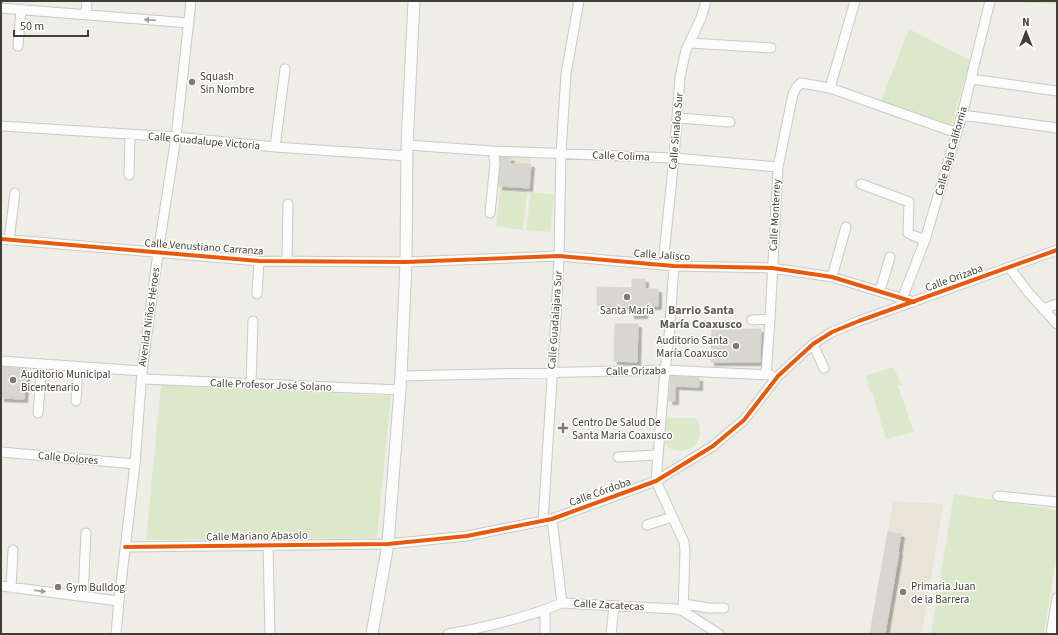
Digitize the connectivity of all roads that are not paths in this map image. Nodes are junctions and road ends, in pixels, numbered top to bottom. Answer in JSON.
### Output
{"nodes":[{"id":1,"x":87,"y":1,"type":"edge"},
{"id":2,"x":191,"y":1,"type":"edge"},
{"id":3,"x":414,"y":1,"type":"edge"},
{"id":4,"x":579,"y":1,"type":"edge"},
{"id":5,"x":706,"y":1,"type":"edge"},
{"id":6,"x":855,"y":1,"type":"edge"},
{"id":7,"x":990,"y":1,"type":"edge"},
{"id":8,"x":1,"y":8,"type":"edge"},
{"id":9,"x":21,"y":9,"type":"junction"},
{"id":10,"x":86,"y":15,"type":"junction"},
{"id":11,"x":189,"y":22,"type":"junction"},
{"id":12,"x":690,"y":43,"type":"junction"},
{"id":13,"x":18,"y":46,"type":"dead end"},
{"id":14,"x":771,"y":48,"type":"dead end"},
{"id":15,"x":285,"y":69,"type":"dead end"},
{"id":16,"x":971,"y":79,"type":"junction"},
{"id":17,"x":830,"y":88,"type":"junction"},
{"id":18,"x":1057,"y":91,"type":"edge"},
{"id":19,"x":962,"y":115,"type":"junction"},
{"id":20,"x":678,"y":118,"type":"junction"},
{"id":21,"x":730,"y":122,"type":"dead end"},
{"id":22,"x":1,"y":126,"type":"edge"},
{"id":23,"x":1057,"y":128,"type":"edge"},
{"id":24,"x":957,"y":134,"type":"junction"},
{"id":25,"x":130,"y":135,"type":"junction"},
{"id":26,"x":176,"y":137,"type":"junction"},
{"id":27,"x":276,"y":147,"type":"junction"},
{"id":28,"x":407,"y":151,"type":"junction"},
{"id":29,"x":493,"y":151,"type":"junction"},
{"id":30,"x":561,"y":153,"type":"junction"},
{"id":31,"x":674,"y":158,"type":"junction"},
{"id":32,"x":778,"y":167,"type":"junction"},
{"id":33,"x":129,"y":174,"type":"dead end"},
{"id":34,"x":861,"y":184,"type":"dead end"},
{"id":35,"x":15,"y":193,"type":"dead end"},
{"id":36,"x":288,"y":204,"type":"dead end"},
{"id":37,"x":490,"y":213,"type":"dead end"},
{"id":38,"x":846,"y":227,"type":"dead end"},
{"id":39,"x":5,"y":239,"type":"edge"},
{"id":40,"x":925,"y":240,"type":"junction"},
{"id":41,"x":1057,"y":250,"type":"edge"},
{"id":42,"x":158,"y":253,"type":"junction"},
{"id":43,"x":559,"y":256,"type":"junction"},
{"id":44,"x":890,"y":257,"type":"dead end"},
{"id":45,"x":259,"y":261,"type":"junction"},
{"id":46,"x":287,"y":261,"type":"junction"},
{"id":47,"x":406,"y":262,"type":"junction"},
{"id":48,"x":663,"y":264,"type":"junction"},
{"id":49,"x":674,"y":266,"type":"junction"},
{"id":50,"x":1009,"y":267,"type":"junction"},
{"id":51,"x":772,"y":268,"type":"junction"},
{"id":52,"x":832,"y":277,"type":"junction"},
{"id":53,"x":880,"y":292,"type":"junction"},
{"id":54,"x":257,"y":294,"type":"dead end"},
{"id":55,"x":902,"y":299,"type":"junction"},
{"id":56,"x":914,"y":302,"type":"junction"},
{"id":57,"x":1057,"y":304,"type":"edge"},
{"id":58,"x":1043,"y":309,"type":"junction"},
{"id":59,"x":770,"y":319,"type":"junction"},
{"id":60,"x":752,"y":320,"type":"dead end"},
{"id":61,"x":253,"y":321,"type":"dead end"},
{"id":62,"x":1057,"y":324,"type":"edge"},
{"id":63,"x":812,"y":344,"type":"junction"},
{"id":64,"x":1,"y":361,"type":"edge"},
{"id":65,"x":42,"y":364,"type":"junction"},
{"id":66,"x":78,"y":367,"type":"junction"},
{"id":67,"x":824,"y":368,"type":"dead end"},
{"id":68,"x":665,"y":370,"type":"junction"},
{"id":69,"x":552,"y":372,"type":"junction"},
{"id":70,"x":142,"y":375,"type":"junction"},
{"id":71,"x":766,"y":375,"type":"junction"},
{"id":72,"x":401,"y":376,"type":"junction"},
{"id":73,"x":778,"y":376,"type":"junction"},
{"id":74,"x":251,"y":385,"type":"junction"},
{"id":75,"x":400,"y":390,"type":"junction"},
{"id":76,"x":76,"y":401,"type":"dead end"},
{"id":77,"x":38,"y":413,"type":"dead end"},
{"id":78,"x":1,"y":452,"type":"edge"},
{"id":79,"x":658,"y":455,"type":"junction"},
{"id":80,"x":618,"y":457,"type":"dead end"},
{"id":81,"x":135,"y":464,"type":"junction"},
{"id":82,"x":656,"y":481,"type":"junction"},
{"id":83,"x":998,"y":496,"type":"dead end"},
{"id":84,"x":1057,"y":502,"type":"edge"},
{"id":85,"x":672,"y":517,"type":"junction"},
{"id":86,"x":552,"y":519,"type":"junction"},
{"id":87,"x":543,"y":521,"type":"junction"},
{"id":88,"x":647,"y":525,"type":"dead end"},
{"id":89,"x":86,"y":533,"type":"dead end"},
{"id":90,"x":388,"y":544,"type":"junction"},
{"id":91,"x":268,"y":545,"type":"junction"},
{"id":92,"x":125,"y":547,"type":"junction"},
{"id":93,"x":12,"y":550,"type":"dead end"},
{"id":94,"x":1,"y":586,"type":"edge"},
{"id":95,"x":11,"y":588,"type":"junction"},
{"id":96,"x":83,"y":596,"type":"junction"},
{"id":97,"x":1057,"y":598,"type":"edge"},
{"id":98,"x":119,"y":602,"type":"junction"},
{"id":99,"x":562,"y":603,"type":"junction"},
{"id":100,"x":614,"y":606,"type":"junction"},
{"id":101,"x":683,"y":607,"type":"junction"},
{"id":102,"x":724,"y":608,"type":"dead end"},
{"id":103,"x":545,"y":610,"type":"junction"},
{"id":104,"x":717,"y":633,"type":"edge"},
{"id":105,"x":116,"y":634,"type":"edge"},
{"id":106,"x":270,"y":634,"type":"edge"},
{"id":107,"x":372,"y":634,"type":"edge"},
{"id":108,"x":448,"y":634,"type":"edge"},
{"id":109,"x":545,"y":634,"type":"edge"},
{"id":110,"x":611,"y":634,"type":"edge"},
{"id":111,"x":1051,"y":634,"type":"edge"}],
"edges":[{"from":1,"to":10,"type":"street"},
{"from":2,"to":11,"type":"street","name":"Avenida Niños Héroes"},
{"from":3,"to":28,"type":"street"},
{"from":4,"to":30,"type":"street","name":"Calle Guadalajara Sur"},
{"from":5,"to":12,"type":"street","name":"Calle Sinaloa Sur"},
{"from":6,"to":17,"type":"street"},
{"from":7,"to":16,"type":"street","name":"Calle Baja California"},
{"from":8,"to":9,"type":"street"},
{"from":9,"to":10,"type":"street"},
{"from":9,"to":13,"type":"street"},
{"from":11,"to":10,"type":"street","one_way":true},
{"from":11,"to":26,"type":"street","name":"Avenida Niños Héroes"},
{"from":12,"to":14,"type":"street"},
{"from":12,"to":20,"type":"street","name":"Calle Sinaloa Sur"},
{"from":15,"to":27,"type":"street"},
{"from":16,"to":18,"type":"street"},
{"from":16,"to":19,"type":"street","name":"Calle Baja California"},
{"from":17,"to":24,"type":"street"},
{"from":17,"to":32,"type":"street","name":"Calle Monterrey"},
{"from":19,"to":23,"type":"street"},
{"from":19,"to":24,"type":"street","name":"Calle Baja California"},
{"from":20,"to":21,"type":"street"},
{"from":20,"to":31,"type":"street","name":"Calle Sinaloa Sur"},
{"from":22,"to":25,"type":"street","name":"Calle Guadalupe Victoria"},
{"from":24,"to":40,"type":"street","name":"Calle Baja California"},
{"from":25,"to":26,"type":"street","name":"Calle Guadalupe Victoria"},
{"from":25,"to":33,"type":"street"},
{"from":26,"to":27,"type":"street","name":"Calle Guadalupe Victoria"},
{"from":26,"to":42,"type":"street","name":"Avenida Niños Héroes"},
{"from":27,"to":28,"type":"street","name":"Calle Guadalupe Victoria"},
{"from":28,"to":29,"type":"street","name":"Calle Guadalupe Victoria"},
{"from":28,"to":47,"type":"street"},
{"from":29,"to":30,"type":"street","name":"Calle Guadalupe Victoria"},
{"from":29,"to":37,"type":"street"},
{"from":30,"to":31,"type":"street","name":"Calle Colima"},
{"from":30,"to":43,"type":"street","name":"Calle Guadalajara Sur"},
{"from":31,"to":32,"type":"street","name":"Calle Colima"},
{"from":31,"to":48,"type":"street","name":"Calle Sinaloa Sur"},
{"from":32,"to":51,"type":"street","name":"Calle Monterrey"},
{"from":34,"to":40,"type":"street"},
{"from":35,"to":39,"type":"street"},
{"from":36,"to":46,"type":"street"},
{"from":38,"to":52,"type":"street"},
{"from":39,"to":42,"type":"street","name":"Calle Venustiano Carranza"},
{"from":40,"to":55,"type":"street","name":"Calle Baja California"},
{"from":41,"to":50,"type":"street","name":"Calle Orizaba"},
{"from":42,"to":45,"type":"street","name":"Calle Venustiano Carranza"},
{"from":42,"to":70,"type":"street","name":"Avenida Niños Héroes"},
{"from":43,"to":47,"type":"street","name":"Calle Jalisco"},
{"from":43,"to":48,"type":"street","name":"Calle Jalisco"},
{"from":43,"to":69,"type":"street","name":"Calle Guadalajara Sur"},
{"from":44,"to":53,"type":"street"},
{"from":45,"to":46,"type":"street","name":"Calle Venustiano Carranza"},
{"from":45,"to":54,"type":"street"},
{"from":46,"to":47,"type":"street","name":"Calle Venustiano Carranza"},
{"from":47,"to":72,"type":"street"},
{"from":48,"to":49,"type":"street","name":"Calle Jalisco"},
{"from":49,"to":51,"type":"street","name":"Calle Jalisco"},
{"from":49,"to":68,"type":"street"},
{"from":50,"to":56,"type":"street","name":"Calle Orizaba"},
{"from":50,"to":58,"type":"street"},
{"from":51,"to":52,"type":"street","name":"Calle Jalisco"},
{"from":51,"to":59,"type":"street","name":"Calle Monterrey"},
{"from":52,"to":53,"type":"street","name":"Calle Jalisco"},
{"from":53,"to":55,"type":"street","name":"Calle Jalisco"},
{"from":55,"to":56,"type":"street","name":"Calle Jalisco"},
{"from":56,"to":63,"type":"street","name":"Calle Orizaba"},
{"from":57,"to":58,"type":"street"},
{"from":58,"to":62,"type":"street"},
{"from":59,"to":60,"type":"street"},
{"from":59,"to":71,"type":"street","name":"Calle Monterrey"},
{"from":61,"to":74,"type":"street"},
{"from":63,"to":67,"type":"street"},
{"from":63,"to":73,"type":"street","name":"Calle Orizaba"},
{"from":64,"to":65,"type":"street","name":"Calle Profesor José Solano"},
{"from":65,"to":66,"type":"street","name":"Calle Profesor José Solano"},
{"from":65,"to":77,"type":"street"},
{"from":66,"to":70,"type":"street","name":"Calle Profesor José Solano"},
{"from":66,"to":76,"type":"street"},
{"from":68,"to":69,"type":"street","name":"Calle Orizaba"},
{"from":68,"to":71,"type":"street","name":"Calle Orizaba"},
{"from":68,"to":79,"type":"street"},
{"from":69,"to":72,"type":"street","name":"Calle Orizaba"},
{"from":69,"to":87,"type":"street","name":"Calle Guadalajara Sur"},
{"from":70,"to":74,"type":"street","name":"Calle Profesor José Solano"},
{"from":70,"to":81,"type":"street","name":"Avenida Niños Héroes"},
{"from":71,"to":73,"type":"street","name":"Calle Orizaba"},
{"from":72,"to":75,"type":"street"},
{"from":73,"to":82,"type":"street","name":"Calle Córdoba"},
{"from":74,"to":75,"type":"street","name":"Calle Profesor José Solano"},
{"from":75,"to":90,"type":"street"},
{"from":78,"to":81,"type":"street","name":"Calle Dolores"},
{"from":79,"to":80,"type":"street"},
{"from":79,"to":82,"type":"street"},
{"from":81,"to":92,"type":"street","name":"Avenida Niños Héroes"},
{"from":82,"to":85,"type":"street"},
{"from":82,"to":86,"type":"street","name":"Calle Córdoba"},
{"from":83,"to":84,"type":"street"},
{"from":85,"to":88,"type":"street"},
{"from":85,"to":101,"type":"street"},
{"from":86,"to":87,"type":"street","name":"Calle Córdoba"},
{"from":86,"to":99,"type":"street"},
{"from":87,"to":90,"type":"street","name":"Calle Córdoba"},
{"from":89,"to":96,"type":"street"},
{"from":90,"to":91,"type":"street","name":"Calle Mariano Abasolo"},
{"from":90,"to":107,"type":"street"},
{"from":91,"to":92,"type":"street","name":"Calle Mariano Abasolo"},
{"from":91,"to":106,"type":"street"},
{"from":92,"to":98,"type":"street","name":"Avenida Niños Héroes"},
{"from":93,"to":95,"type":"street"},
{"from":94,"to":95,"type":"street"},
{"from":95,"to":96,"type":"street","one_way":true},
{"from":96,"to":98,"type":"street"},
{"from":97,"to":111,"type":"street"},
{"from":98,"to":105,"type":"street","name":"Avenida Niños Héroes"},
{"from":99,"to":100,"type":"street","name":"Calle Zacatecas"},
{"from":99,"to":103,"type":"street","name":"Calle Zacatecas"},
{"from":100,"to":101,"type":"street","name":"Calle Zacatecas"},
{"from":100,"to":110,"type":"street"},
{"from":101,"to":102,"type":"street"},
{"from":101,"to":104,"type":"street","name":"Calle Zacatecas"},
{"from":103,"to":108,"type":"street","name":"Calle Zacatecas"},
{"from":103,"to":109,"type":"street"}]}
